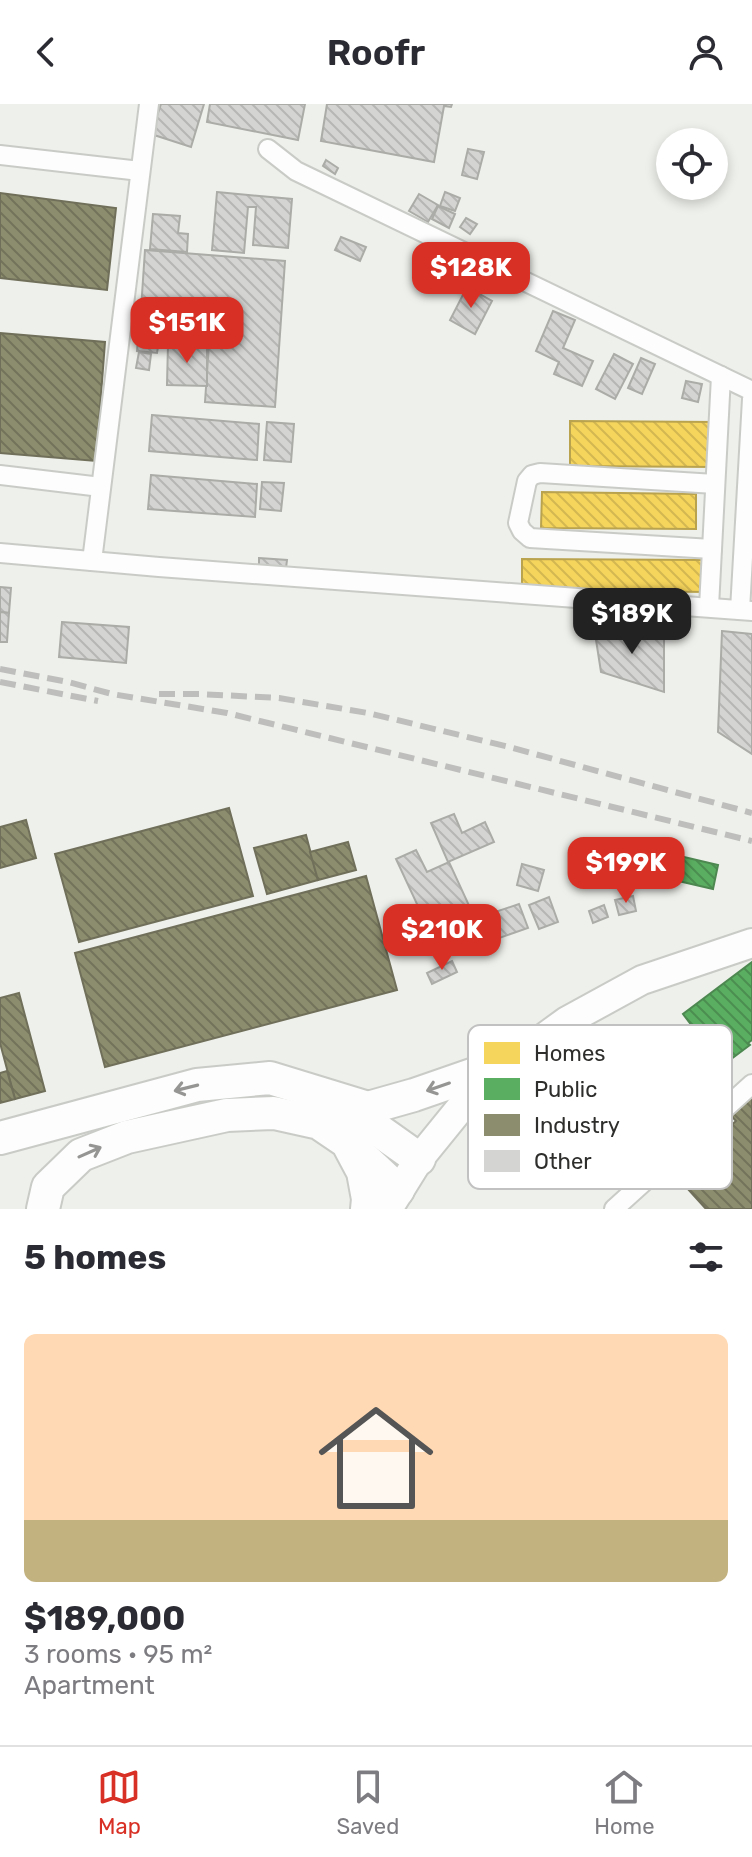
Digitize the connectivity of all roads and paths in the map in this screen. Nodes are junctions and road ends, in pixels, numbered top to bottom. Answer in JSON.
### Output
{"nodes":[{"id":1,"x":149,"y":104,"type":"edge"},
{"id":2,"x":268,"y":149,"type":"dead end"},
{"id":3,"x":0,"y":155,"type":"edge"},
{"id":4,"x":140,"y":171,"type":"junction"},
{"id":5,"x":721,"y":376,"type":"junction"},
{"id":6,"x":752,"y":391,"type":"edge"},
{"id":7,"x":752,"y":399,"type":"edge"},
{"id":8,"x":0,"y":475,"type":"edge"},
{"id":9,"x":715,"y":484,"type":"junction"},
{"id":10,"x":101,"y":487,"type":"junction"},
{"id":11,"x":712,"y":549,"type":"junction"},
{"id":12,"x":0,"y":553,"type":"edge"},
{"id":13,"x":92,"y":561,"type":"junction"},
{"id":14,"x":709,"y":607,"type":"junction"},
{"id":15,"x":746,"y":610,"type":"edge"},
{"id":16,"x":752,"y":943,"type":"edge"},
{"id":17,"x":562,"y":1025,"type":"edge"},
{"id":18,"x":468,"y":1076,"type":"edge"},
{"id":19,"x":752,"y":1084,"type":"edge"},
{"id":20,"x":332,"y":1097,"type":"junction"},
{"id":21,"x":468,"y":1101,"type":"edge"},
{"id":22,"x":732,"y":1102,"type":"edge"},
{"id":23,"x":0,"y":1138,"type":"edge"},
{"id":24,"x":347,"y":1142,"type":"junction"},
{"id":25,"x":419,"y":1159,"type":"junction"},
{"id":26,"x":636,"y":1189,"type":"edge"},
{"id":27,"x":393,"y":1200,"type":"edge"},
{"id":28,"x":43,"y":1209,"type":"edge"},
{"id":29,"x":367,"y":1209,"type":"edge"},
{"id":30,"x":614,"y":1209,"type":"edge"}],
"edges":[{"from":1,"to":4,"type":"street"},
{"from":2,"to":5,"type":"street"},
{"from":3,"to":4,"type":"street"},
{"from":4,"to":10,"type":"street"},
{"from":5,"to":6,"type":"street"},
{"from":5,"to":9,"type":"street"},
{"from":7,"to":15,"type":"street"},
{"from":8,"to":10,"type":"street"},
{"from":9,"to":11,"type":"street"},
{"from":9,"to":11,"type":"street"},
{"from":10,"to":13,"type":"street"},
{"from":11,"to":14,"type":"street"},
{"from":12,"to":13,"type":"street"},
{"from":13,"to":14,"type":"street"},
{"from":14,"to":15,"type":"street"},
{"from":16,"to":17,"type":"main road"},
{"from":18,"to":20,"type":"highway","one_way":true},
{"from":19,"to":22,"type":"street"},
{"from":20,"to":23,"type":"highway","one_way":true},
{"from":20,"to":25,"type":"highway"},
{"from":21,"to":25,"type":"main road"},
{"from":24,"to":27,"type":"highway"},
{"from":28,"to":24,"type":"highway","one_way":true},
{"from":24,"to":29,"type":"highway"},
{"from":25,"to":27,"type":"main road"},
{"from":26,"to":30,"type":"street"}]}
